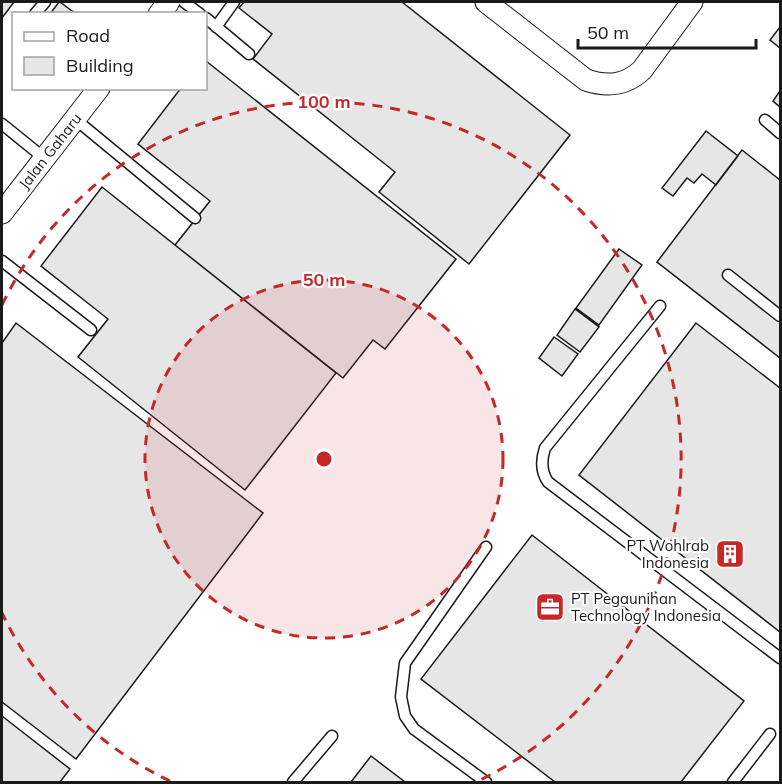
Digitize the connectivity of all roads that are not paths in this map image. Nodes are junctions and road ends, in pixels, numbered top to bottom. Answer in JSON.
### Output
{"nodes":[{"id":1,"x":184,"y":2,"type":"edge"},
{"id":2,"x":234,"y":2,"type":"edge"},
{"id":3,"x":486,"y":2,"type":"edge"},
{"id":4,"x":692,"y":2,"type":"edge"},
{"id":5,"x":197,"y":12,"type":"edge"},
{"id":6,"x":207,"y":19,"type":"edge"},
{"id":7,"x":216,"y":27,"type":"junction"},
{"id":8,"x":249,"y":54,"type":"dead end"},
{"id":9,"x":97,"y":90,"type":"edge"},
{"id":10,"x":75,"y":119,"type":"junction"},
{"id":11,"x":765,"y":120,"type":"dead end"},
{"id":12,"x":2,"y":124,"type":"edge"},
{"id":13,"x":780,"y":133,"type":"edge"},
{"id":14,"x":44,"y":158,"type":"junction"},
{"id":15,"x":2,"y":213,"type":"edge"},
{"id":16,"x":195,"y":218,"type":"dead end"},
{"id":17,"x":2,"y":261,"type":"edge"},
{"id":18,"x":728,"y":275,"type":"dead end"},
{"id":19,"x":660,"y":306,"type":"dead end"},
{"id":20,"x":780,"y":316,"type":"edge"},
{"id":21,"x":90,"y":330,"type":"dead end"},
{"id":22,"x":486,"y":548,"type":"dead end"},
{"id":23,"x":780,"y":658,"type":"edge"},
{"id":24,"x":770,"y":734,"type":"dead end"},
{"id":25,"x":332,"y":735,"type":"dead end"},
{"id":26,"x":293,"y":783,"type":"edge"},
{"id":27,"x":486,"y":783,"type":"edge"},
{"id":28,"x":733,"y":783,"type":"edge"}],
"edges":[{"from":1,"to":5,"type":"lane"},
{"from":2,"to":7,"type":"lane"},
{"from":3,"to":4,"type":"street"},
{"from":6,"to":7,"type":"lane"},
{"from":7,"to":8,"type":"lane"},
{"from":9,"to":10,"type":"street","name":"Jalan Gaharu"},
{"from":10,"to":14,"type":"street","name":"Jalan Gaharu"},
{"from":10,"to":16,"type":"lane"},
{"from":11,"to":13,"type":"lane"},
{"from":12,"to":14,"type":"lane"},
{"from":14,"to":15,"type":"street","name":"Jalan Gaharu"},
{"from":17,"to":21,"type":"lane"},
{"from":18,"to":20,"type":"lane"},
{"from":19,"to":23,"type":"lane"},
{"from":22,"to":27,"type":"lane"},
{"from":24,"to":28,"type":"lane"},
{"from":25,"to":26,"type":"lane"}]}
